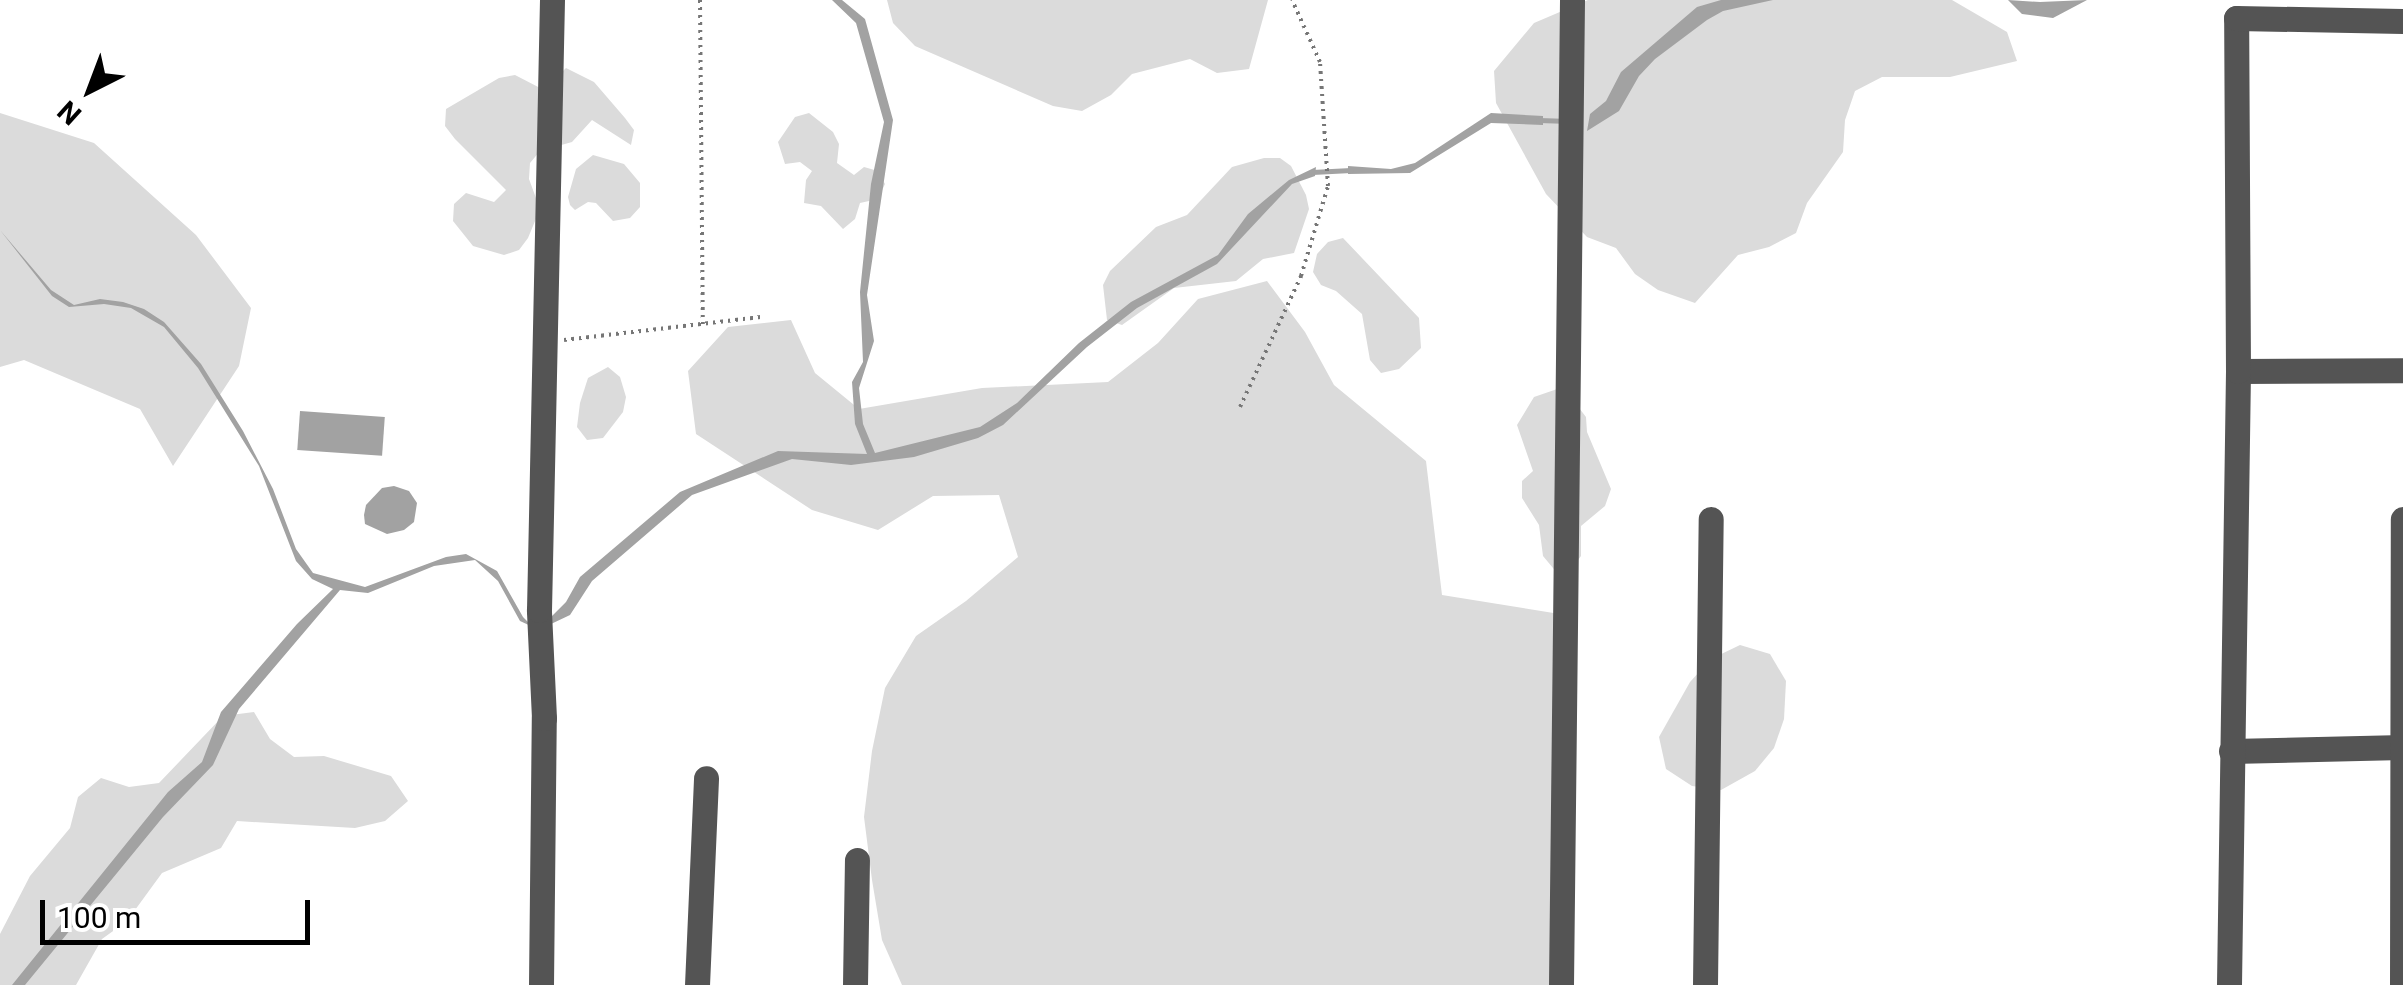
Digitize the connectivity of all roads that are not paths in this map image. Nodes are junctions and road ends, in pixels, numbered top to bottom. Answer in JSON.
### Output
{"nodes":[{"id":1,"x":552,"y":0,"type":"edge"},
{"id":2,"x":1572,"y":0,"type":"edge"},
{"id":3,"x":2403,"y":20,"type":"edge"},
{"id":4,"x":2238,"y":370,"type":"junction"},
{"id":5,"x":2403,"y":370,"type":"edge"},
{"id":6,"x":1711,"y":518,"type":"dead end"},
{"id":7,"x":2403,"y":519,"type":"edge"},
{"id":8,"x":2403,"y":747,"type":"edge"},
{"id":9,"x":2232,"y":751,"type":"junction"},
{"id":10,"x":706,"y":778,"type":"dead end"},
{"id":11,"x":856,"y":860,"type":"dead end"},
{"id":12,"x":541,"y":985,"type":"edge"},
{"id":13,"x":697,"y":985,"type":"edge"},
{"id":14,"x":855,"y":985,"type":"edge"},
{"id":15,"x":1560,"y":985,"type":"edge"},
{"id":16,"x":1705,"y":985,"type":"edge"},
{"id":17,"x":2228,"y":985,"type":"edge"},
{"id":18,"x":2402,"y":985,"type":"edge"}],
"edges":[{"from":1,"to":12,"type":"street"},
{"from":2,"to":15,"type":"street"},
{"from":3,"to":4,"type":"street"},
{"from":4,"to":5,"type":"street"},
{"from":4,"to":9,"type":"street"},
{"from":6,"to":16,"type":"street"},
{"from":7,"to":8,"type":"street"},
{"from":8,"to":9,"type":"street"},
{"from":8,"to":18,"type":"street"},
{"from":9,"to":17,"type":"street"},
{"from":10,"to":13,"type":"street"},
{"from":11,"to":14,"type":"street"}]}
